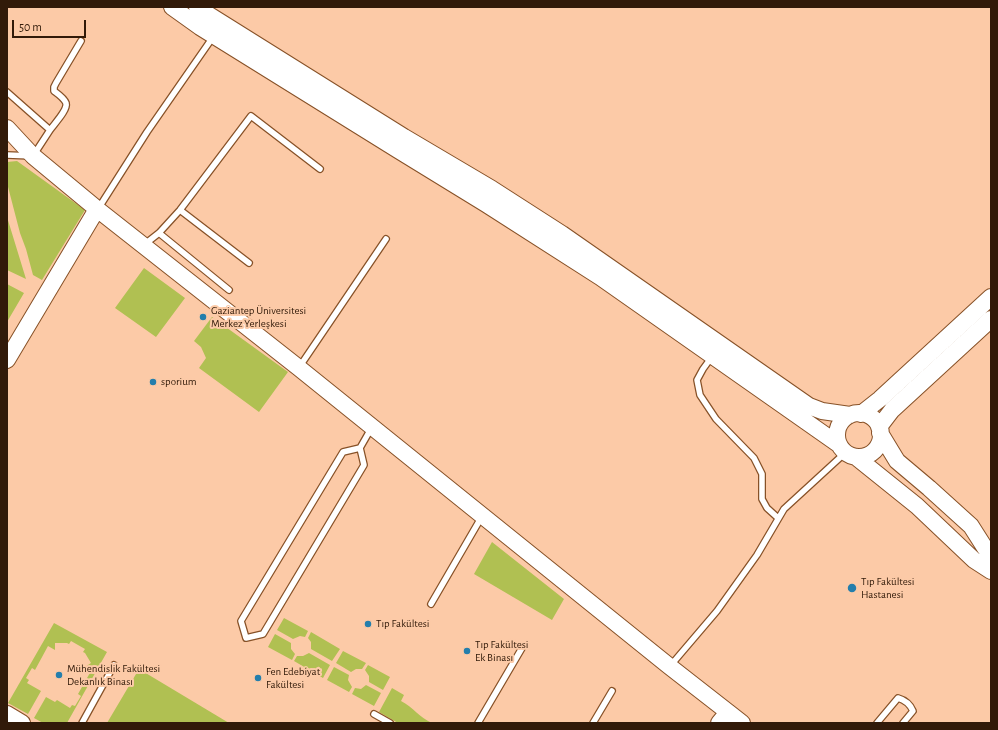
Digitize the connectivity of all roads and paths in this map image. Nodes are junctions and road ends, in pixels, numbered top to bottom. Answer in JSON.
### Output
{"nodes":[{"id":1,"x":172,"y":7,"type":"edge"},
{"id":2,"x":197,"y":7,"type":"edge"},
{"id":3,"x":215,"y":35,"type":"junction"},
{"id":4,"x":81,"y":41,"type":"dead end"},
{"id":5,"x":7,"y":92,"type":"edge"},
{"id":6,"x":7,"y":128,"type":"edge"},
{"id":7,"x":50,"y":130,"type":"junction"},
{"id":8,"x":7,"y":155,"type":"edge"},
{"id":9,"x":33,"y":156,"type":"junction"},
{"id":10,"x":320,"y":169,"type":"dead end"},
{"id":11,"x":98,"y":210,"type":"junction"},
{"id":12,"x":180,"y":210,"type":"junction"},
{"id":13,"x":159,"y":233,"type":"junction"},
{"id":14,"x":386,"y":239,"type":"dead end"},
{"id":15,"x":143,"y":245,"type":"junction"},
{"id":16,"x":249,"y":264,"type":"dead end"},
{"id":17,"x":229,"y":290,"type":"dead end"},
{"id":18,"x":991,"y":297,"type":"edge"},
{"id":19,"x":991,"y":319,"type":"edge"},
{"id":20,"x":717,"y":350,"type":"junction"},
{"id":21,"x":7,"y":360,"type":"edge"},
{"id":22,"x":298,"y":368,"type":"junction"},
{"id":23,"x":856,"y":414,"type":"junction"},
{"id":24,"x":372,"y":427,"type":"junction"},
{"id":25,"x":880,"y":430,"type":"junction"},
{"id":26,"x":360,"y":448,"type":"junction"},
{"id":27,"x":846,"y":451,"type":"junction"},
{"id":28,"x":482,"y":516,"type":"junction"},
{"id":29,"x":778,"y":518,"type":"junction"},
{"id":30,"x":988,"y":550,"type":"edge"},
{"id":31,"x":974,"y":560,"type":"junction"},
{"id":32,"x":991,"y":571,"type":"edge"},
{"id":33,"x":431,"y":604,"type":"dead end"},
{"id":34,"x":522,"y":648,"type":"dead end"},
{"id":35,"x":114,"y":665,"type":"dead end"},
{"id":36,"x":669,"y":666,"type":"junction"},
{"id":37,"x":612,"y":691,"type":"dead end"},
{"id":38,"x":7,"y":714,"type":"edge"},
{"id":39,"x":374,"y":714,"type":"dead end"},
{"id":40,"x":724,"y":718,"type":"edge"},
{"id":41,"x":22,"y":723,"type":"edge"},
{"id":42,"x":82,"y":723,"type":"edge"},
{"id":43,"x":390,"y":723,"type":"edge"},
{"id":44,"x":478,"y":723,"type":"edge"},
{"id":45,"x":593,"y":723,"type":"edge"},
{"id":46,"x":742,"y":723,"type":"edge"},
{"id":47,"x":878,"y":723,"type":"edge"},
{"id":48,"x":903,"y":723,"type":"edge"}],
"edges":[{"from":1,"to":3,"type":"street"},
{"from":2,"to":20,"type":"street"},
{"from":3,"to":11,"type":"lane"},
{"from":3,"to":20,"type":"street"},
{"from":4,"to":7,"type":"lane"},
{"from":5,"to":7,"type":"lane"},
{"from":6,"to":9,"type":"street"},
{"from":7,"to":9,"type":"lane"},
{"from":8,"to":9,"type":"lane"},
{"from":9,"to":11,"type":"street"},
{"from":10,"to":12,"type":"lane"},
{"from":11,"to":15,"type":"street"},
{"from":11,"to":21,"type":"street"},
{"from":12,"to":13,"type":"lane"},
{"from":12,"to":16,"type":"lane"},
{"from":13,"to":15,"type":"lane"},
{"from":13,"to":17,"type":"lane"},
{"from":14,"to":22,"type":"lane"},
{"from":15,"to":22,"type":"street"},
{"from":18,"to":23,"type":"street"},
{"from":19,"to":25,"type":"street"},
{"from":20,"to":23,"type":"street"},
{"from":20,"to":27,"type":"street"},
{"from":20,"to":29,"type":"lane"},
{"from":22,"to":24,"type":"street"},
{"from":23,"to":25,"type":"street"},
{"from":23,"to":27,"type":"street"},
{"from":24,"to":26,"type":"lane"},
{"from":24,"to":28,"type":"street"},
{"from":25,"to":27,"type":"street"},
{"from":25,"to":30,"type":"street"},
{"from":26,"to":26,"type":"lane"},
{"from":27,"to":29,"type":"lane"},
{"from":27,"to":31,"type":"street"},
{"from":28,"to":33,"type":"lane"},
{"from":28,"to":36,"type":"street"},
{"from":29,"to":36,"type":"lane"},
{"from":30,"to":31,"type":"street"},
{"from":31,"to":32,"type":"street"},
{"from":34,"to":44,"type":"lane"},
{"from":35,"to":42,"type":"lane"},
{"from":36,"to":40,"type":"street"},
{"from":37,"to":45,"type":"lane"},
{"from":38,"to":41,"type":"street"},
{"from":39,"to":43,"type":"lane"},
{"from":40,"to":46,"type":"street"},
{"from":47,"to":48,"type":"lane"}]}
